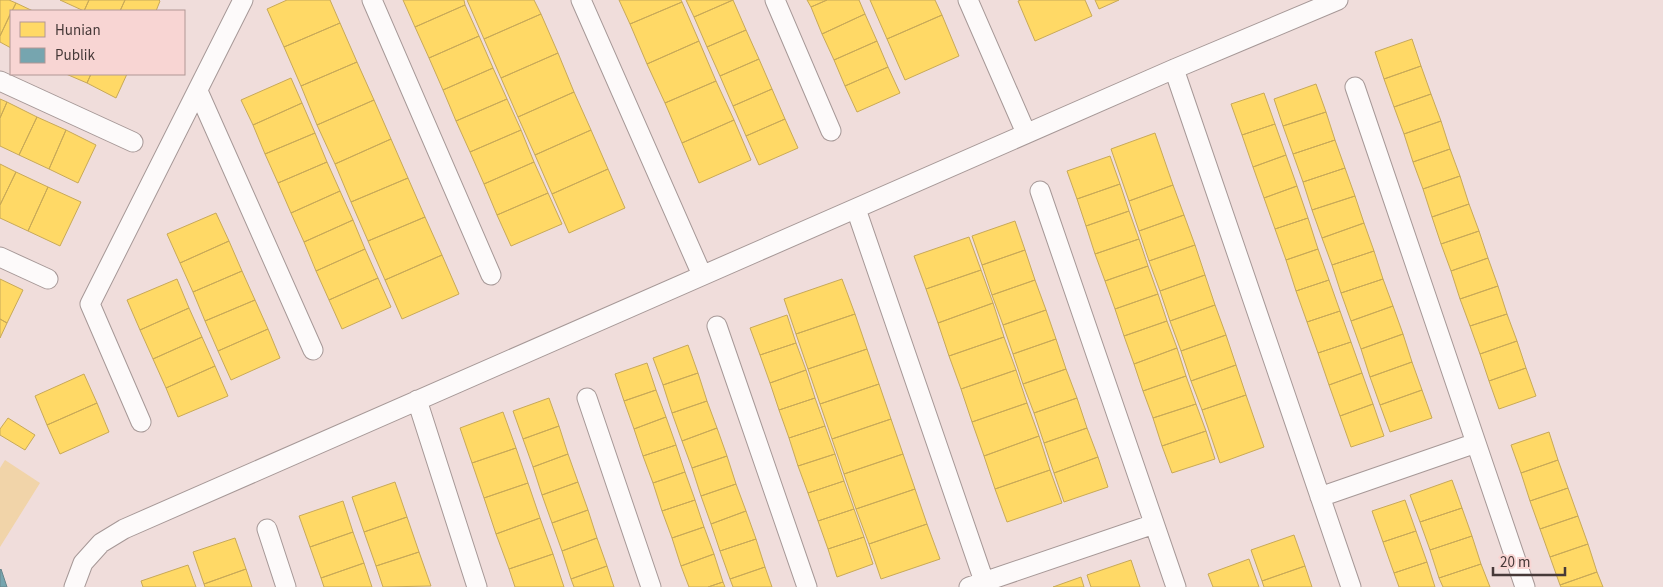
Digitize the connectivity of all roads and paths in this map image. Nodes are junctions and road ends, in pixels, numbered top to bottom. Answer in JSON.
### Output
{"nodes":[{"id":1,"x":243,"y":0,"type":"edge"},
{"id":2,"x":372,"y":0,"type":"edge"},
{"id":3,"x":580,"y":0,"type":"edge"},
{"id":4,"x":775,"y":0,"type":"edge"},
{"id":5,"x":968,"y":0,"type":"edge"},
{"id":6,"x":1338,"y":0,"type":"edge"},
{"id":7,"x":1174,"y":69,"type":"junction"},
{"id":8,"x":0,"y":81,"type":"edge"},
{"id":9,"x":1355,"y":87,"type":"dead end"},
{"id":10,"x":198,"y":91,"type":"junction"},
{"id":11,"x":831,"y":131,"type":"dead end"},
{"id":12,"x":1026,"y":134,"type":"junction"},
{"id":13,"x":133,"y":142,"type":"dead end"},
{"id":14,"x":1040,"y":191,"type":"dead end"},
{"id":15,"x":856,"y":208,"type":"junction"},
{"id":16,"x":0,"y":257,"type":"edge"},
{"id":17,"x":491,"y":275,"type":"dead end"},
{"id":18,"x":702,"y":275,"type":"junction"},
{"id":19,"x":48,"y":279,"type":"dead end"},
{"id":20,"x":717,"y":326,"type":"dead end"},
{"id":21,"x":313,"y":350,"type":"dead end"},
{"id":22,"x":587,"y":398,"type":"dead end"},
{"id":23,"x":417,"y":400,"type":"junction"},
{"id":24,"x":140,"y":422,"type":"dead end"},
{"id":25,"x":1476,"y":443,"type":"junction"},
{"id":26,"x":1320,"y":496,"type":"junction"},
{"id":27,"x":1154,"y":524,"type":"junction"},
{"id":28,"x":267,"y":529,"type":"dead end"},
{"id":29,"x":979,"y":585,"type":"edge"},
{"id":30,"x":74,"y":587,"type":"edge"},
{"id":31,"x":286,"y":587,"type":"edge"},
{"id":32,"x":477,"y":587,"type":"edge"},
{"id":33,"x":651,"y":587,"type":"edge"},
{"id":34,"x":807,"y":587,"type":"edge"},
{"id":35,"x":1176,"y":587,"type":"edge"},
{"id":36,"x":1351,"y":587,"type":"edge"},
{"id":37,"x":1525,"y":587,"type":"edge"}],
"edges":[{"from":1,"to":10,"type":"street"},
{"from":2,"to":17,"type":"street"},
{"from":3,"to":18,"type":"street"},
{"from":4,"to":11,"type":"street"},
{"from":5,"to":12,"type":"street"},
{"from":6,"to":7,"type":"street"},
{"from":7,"to":12,"type":"street"},
{"from":7,"to":26,"type":"street"},
{"from":8,"to":13,"type":"street"},
{"from":9,"to":25,"type":"street"},
{"from":10,"to":21,"type":"street"},
{"from":10,"to":24,"type":"street"},
{"from":12,"to":15,"type":"street"},
{"from":14,"to":27,"type":"street"},
{"from":15,"to":18,"type":"street"},
{"from":15,"to":29,"type":"street"},
{"from":16,"to":19,"type":"street"},
{"from":18,"to":23,"type":"street"},
{"from":20,"to":34,"type":"street"},
{"from":22,"to":33,"type":"street"},
{"from":23,"to":30,"type":"street"},
{"from":23,"to":32,"type":"street"},
{"from":25,"to":26,"type":"street"},
{"from":25,"to":37,"type":"street"},
{"from":26,"to":36,"type":"street"},
{"from":27,"to":29,"type":"street"},
{"from":27,"to":35,"type":"street"},
{"from":28,"to":31,"type":"street"}]}
